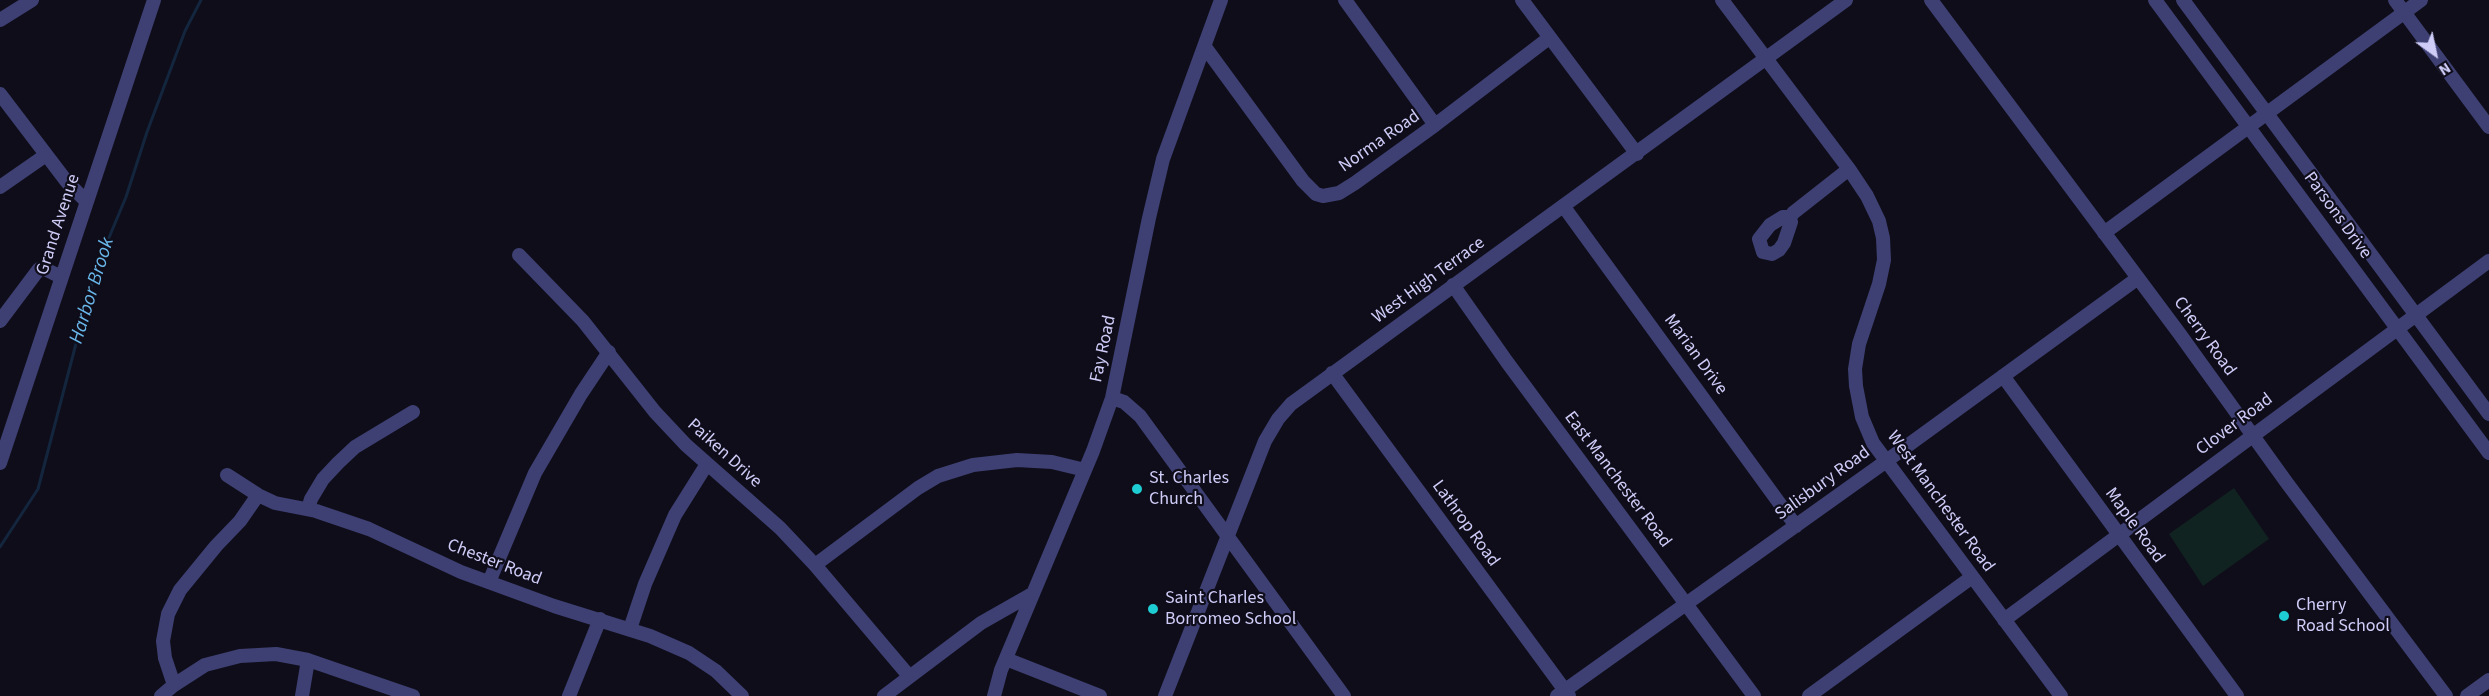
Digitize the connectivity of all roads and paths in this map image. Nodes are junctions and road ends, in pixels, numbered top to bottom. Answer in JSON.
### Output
{"nodes":[{"id":1,"x":32,"y":0,"type":"edge"},
{"id":2,"x":154,"y":0,"type":"edge"},
{"id":3,"x":1221,"y":0,"type":"edge"},
{"id":4,"x":1345,"y":0,"type":"edge"},
{"id":5,"x":1522,"y":0,"type":"edge"},
{"id":6,"x":1722,"y":0,"type":"edge"},
{"id":7,"x":1846,"y":0,"type":"edge"},
{"id":8,"x":1930,"y":0,"type":"edge"},
{"id":9,"x":2155,"y":0,"type":"edge"},
{"id":10,"x":2183,"y":0,"type":"edge"},
{"id":11,"x":2394,"y":0,"type":"edge"},
{"id":12,"x":2421,"y":0,"type":"edge"},
{"id":13,"x":2404,"y":12,"type":"junction"},
{"id":14,"x":0,"y":20,"type":"edge"},
{"id":15,"x":1549,"y":38,"type":"junction"},
{"id":16,"x":1205,"y":47,"type":"junction"},
{"id":17,"x":1766,"y":58,"type":"junction"},
{"id":18,"x":0,"y":94,"type":"edge"},
{"id":19,"x":2267,"y":113,"type":"junction"},
{"id":20,"x":1436,"y":125,"type":"junction"},
{"id":21,"x":2248,"y":126,"type":"junction"},
{"id":22,"x":2489,"y":127,"type":"edge"},
{"id":23,"x":1637,"y":154,"type":"junction"},
{"id":24,"x":46,"y":155,"type":"junction"},
{"id":25,"x":1849,"y":169,"type":"junction"},
{"id":26,"x":0,"y":187,"type":"edge"},
{"id":27,"x":86,"y":201,"type":"junction"},
{"id":28,"x":1564,"y":207,"type":"junction"},
{"id":29,"x":1790,"y":218,"type":"dead end"},
{"id":30,"x":2104,"y":233,"type":"junction"},
{"id":31,"x":519,"y":255,"type":"dead end"},
{"id":32,"x":2489,"y":261,"type":"edge"},
{"id":33,"x":61,"y":277,"type":"junction"},
{"id":34,"x":2138,"y":278,"type":"junction"},
{"id":35,"x":1453,"y":285,"type":"junction"},
{"id":36,"x":2415,"y":314,"type":"junction"},
{"id":37,"x":0,"y":321,"type":"edge"},
{"id":38,"x":2397,"y":327,"type":"junction"},
{"id":39,"x":609,"y":352,"type":"junction"},
{"id":40,"x":1332,"y":373,"type":"junction"},
{"id":41,"x":2003,"y":376,"type":"junction"},
{"id":42,"x":1112,"y":398,"type":"junction"},
{"id":43,"x":413,"y":412,"type":"dead end"},
{"id":44,"x":2489,"y":414,"type":"edge"},
{"id":45,"x":2252,"y":435,"type":"junction"},
{"id":46,"x":2489,"y":453,"type":"edge"},
{"id":47,"x":1885,"y":462,"type":"junction"},
{"id":48,"x":0,"y":463,"type":"edge"},
{"id":49,"x":707,"y":464,"type":"junction"},
{"id":50,"x":1084,"y":470,"type":"junction"},
{"id":51,"x":227,"y":476,"type":"dead end"},
{"id":52,"x":258,"y":495,"type":"junction"},
{"id":53,"x":308,"y":509,"type":"junction"},
{"id":54,"x":1796,"y":526,"type":"junction"},
{"id":55,"x":2119,"y":536,"type":"junction"},
{"id":56,"x":1227,"y":538,"type":"junction"},
{"id":57,"x":815,"y":565,"type":"junction"},
{"id":58,"x":1972,"y":577,"type":"junction"},
{"id":59,"x":489,"y":582,"type":"junction"},
{"id":60,"x":1032,"y":594,"type":"junction"},
{"id":61,"x":1686,"y":604,"type":"junction"},
{"id":62,"x":600,"y":620,"type":"junction"},
{"id":63,"x":2004,"y":620,"type":"junction"},
{"id":64,"x":630,"y":629,"type":"junction"},
{"id":65,"x":1006,"y":659,"type":"junction"},
{"id":66,"x":308,"y":660,"type":"junction"},
{"id":67,"x":909,"y":676,"type":"junction"},
{"id":68,"x":2489,"y":680,"type":"edge"},
{"id":69,"x":174,"y":685,"type":"junction"},
{"id":70,"x":1564,"y":694,"type":"edge"},
{"id":71,"x":161,"y":696,"type":"edge"},
{"id":72,"x":302,"y":696,"type":"edge"},
{"id":73,"x":412,"y":696,"type":"edge"},
{"id":74,"x":569,"y":696,"type":"edge"},
{"id":75,"x":742,"y":696,"type":"edge"},
{"id":76,"x":884,"y":696,"type":"edge"},
{"id":77,"x":994,"y":696,"type":"edge"},
{"id":78,"x":1100,"y":696,"type":"edge"},
{"id":79,"x":1165,"y":696,"type":"edge"},
{"id":80,"x":1344,"y":696,"type":"edge"},
{"id":81,"x":1754,"y":696,"type":"edge"},
{"id":82,"x":1809,"y":696,"type":"edge"},
{"id":83,"x":2061,"y":696,"type":"edge"},
{"id":84,"x":2237,"y":696,"type":"edge"},
{"id":85,"x":2446,"y":696,"type":"edge"},
{"id":86,"x":2467,"y":696,"type":"edge"}],
"edges":[{"from":1,"to":14,"type":"street"},
{"from":2,"to":27,"type":"street","name":"Grand Avenue"},
{"from":3,"to":16,"type":"street","name":"Fay Road"},
{"from":4,"to":20,"type":"street"},
{"from":5,"to":15,"type":"street"},
{"from":6,"to":17,"type":"street","name":"West Manchester Road"},
{"from":7,"to":17,"type":"street","name":"West High Terrace"},
{"from":8,"to":30,"type":"street","name":"Cherry Road"},
{"from":9,"to":21,"type":"street","name":"Parsons Drive"},
{"from":10,"to":19,"type":"street","name":"Parsons Drive"},
{"from":11,"to":13,"type":"street"},
{"from":12,"to":13,"type":"street"},
{"from":13,"to":19,"type":"street"},
{"from":13,"to":22,"type":"street"},
{"from":15,"to":20,"type":"street","name":"Norma Road"},
{"from":15,"to":23,"type":"street"},
{"from":16,"to":20,"type":"street","name":"Norma Road"},
{"from":16,"to":42,"type":"street","name":"Fay Road"},
{"from":17,"to":23,"type":"street","name":"West High Terrace"},
{"from":17,"to":25,"type":"street","name":"West Manchester Road"},
{"from":18,"to":24,"type":"street"},
{"from":19,"to":21,"type":"street"},
{"from":19,"to":36,"type":"street","name":"Parsons Drive"},
{"from":21,"to":30,"type":"street"},
{"from":21,"to":38,"type":"street","name":"Parsons Drive"},
{"from":23,"to":28,"type":"street","name":"West High Terrace"},
{"from":24,"to":26,"type":"street"},
{"from":24,"to":27,"type":"street"},
{"from":25,"to":29,"type":"street"},
{"from":25,"to":47,"type":"street","name":"West Manchester Road"},
{"from":27,"to":33,"type":"street","name":"Grand Avenue"},
{"from":28,"to":35,"type":"street","name":"West High Terrace"},
{"from":28,"to":54,"type":"street","name":"Marian Drive"},
{"from":30,"to":34,"type":"street","name":"Cherry Road"},
{"from":31,"to":39,"type":"street","name":"Paiken Drive"},
{"from":32,"to":36,"type":"street","name":"Clover Road"},
{"from":33,"to":37,"type":"street"},
{"from":33,"to":48,"type":"street","name":"Grand Avenue"},
{"from":34,"to":41,"type":"street","name":"Salisbury Road"},
{"from":34,"to":45,"type":"street","name":"Cherry Road"},
{"from":35,"to":40,"type":"street","name":"West High Terrace"},
{"from":35,"to":61,"type":"street","name":"East Manchester Road"},
{"from":36,"to":38,"type":"street","name":"Clover Road"},
{"from":36,"to":44,"type":"street","name":"Parsons Drive"},
{"from":38,"to":45,"type":"street","name":"Clover Road"},
{"from":38,"to":46,"type":"street","name":"Parsons Drive"},
{"from":39,"to":49,"type":"street","name":"Paiken Drive"},
{"from":39,"to":59,"type":"street"},
{"from":40,"to":56,"type":"street","name":"West High Terrace"},
{"from":40,"to":70,"type":"street","name":"Lathrop Road"},
{"from":41,"to":47,"type":"street","name":"Salisbury Road"},
{"from":41,"to":55,"type":"street","name":"Maple Road"},
{"from":42,"to":50,"type":"street","name":"Fay Road"},
{"from":42,"to":56,"type":"street"},
{"from":43,"to":53,"type":"street"},
{"from":45,"to":55,"type":"street","name":"Clover Road"},
{"from":45,"to":85,"type":"street","name":"Cherry Road"},
{"from":47,"to":54,"type":"street","name":"Salisbury Road"},
{"from":47,"to":58,"type":"street","name":"West Manchester Road"},
{"from":49,"to":57,"type":"street","name":"Paiken Drive"},
{"from":49,"to":64,"type":"street"},
{"from":50,"to":57,"type":"street"},
{"from":50,"to":60,"type":"street","name":"Fay Road"},
{"from":51,"to":52,"type":"street","name":"Chester Road"},
{"from":52,"to":53,"type":"street","name":"Chester Road"},
{"from":52,"to":69,"type":"street"},
{"from":53,"to":59,"type":"street","name":"Chester Road"},
{"from":54,"to":61,"type":"street","name":"Salisbury Road"},
{"from":55,"to":63,"type":"street","name":"Clover Road"},
{"from":55,"to":84,"type":"street","name":"Maple Road"},
{"from":56,"to":79,"type":"street","name":"West High Terrace"},
{"from":56,"to":80,"type":"street"},
{"from":57,"to":67,"type":"street","name":"Paiken Drive"},
{"from":58,"to":63,"type":"street","name":"West Manchester Road"},
{"from":58,"to":82,"type":"street"},
{"from":59,"to":62,"type":"street","name":"Chester Road"},
{"from":60,"to":65,"type":"street","name":"Fay Road"},
{"from":60,"to":67,"type":"street"},
{"from":61,"to":70,"type":"street","name":"Salisbury Road"},
{"from":61,"to":81,"type":"street","name":"East Manchester Road"},
{"from":62,"to":64,"type":"street","name":"Chester Road"},
{"from":62,"to":74,"type":"street"},
{"from":63,"to":83,"type":"street","name":"West Manchester Road"},
{"from":64,"to":75,"type":"street","name":"Chester Road"},
{"from":65,"to":77,"type":"street","name":"Fay Road"},
{"from":65,"to":78,"type":"street"},
{"from":66,"to":69,"type":"street"},
{"from":66,"to":72,"type":"street"},
{"from":66,"to":73,"type":"street"},
{"from":67,"to":76,"type":"street"},
{"from":68,"to":86,"type":"street"},
{"from":69,"to":71,"type":"street"}]}
